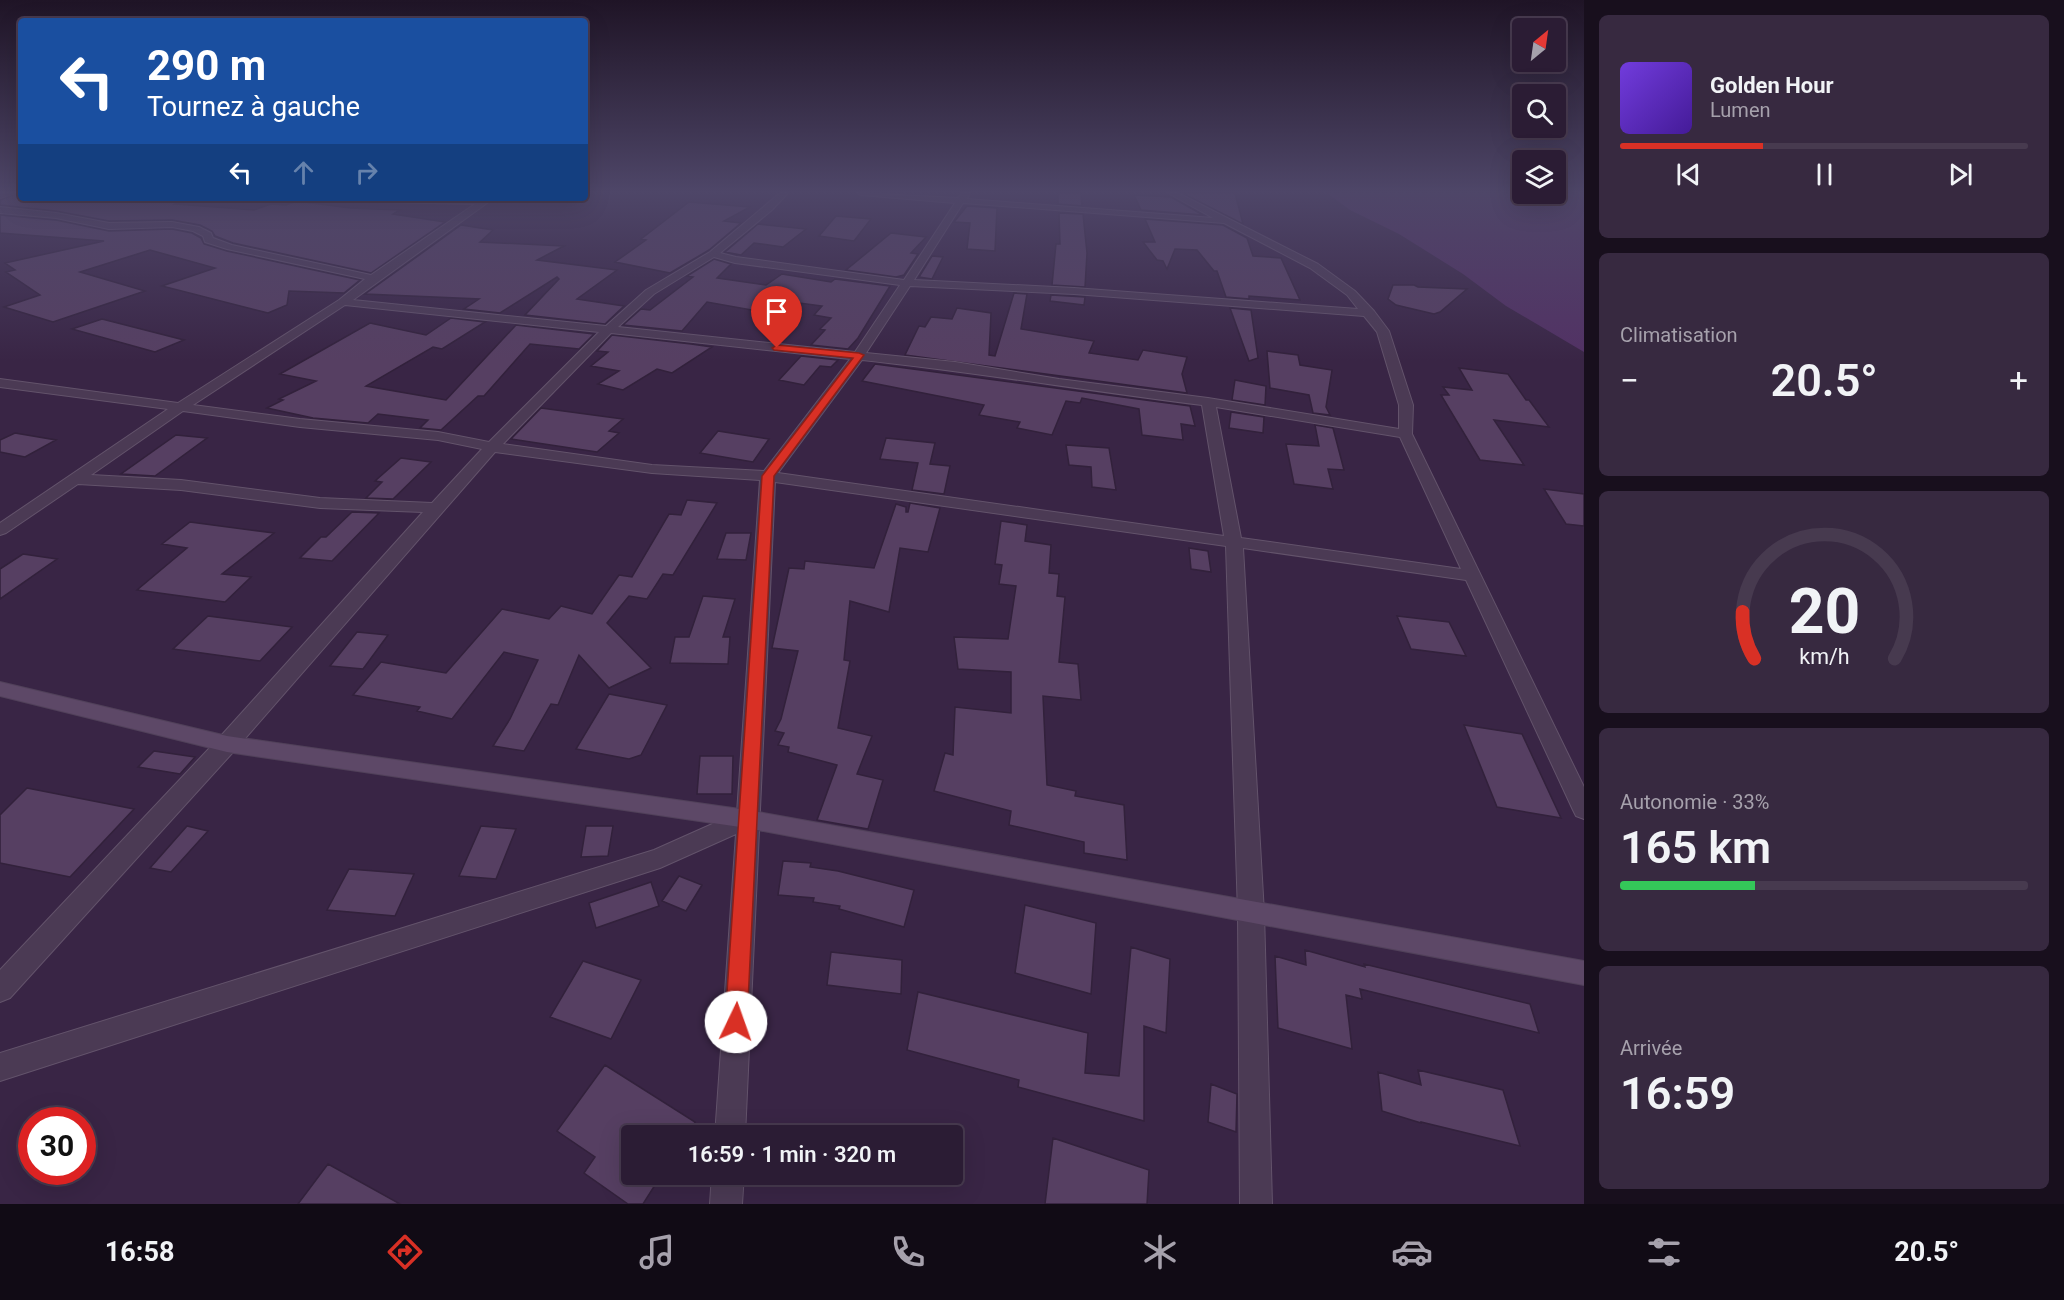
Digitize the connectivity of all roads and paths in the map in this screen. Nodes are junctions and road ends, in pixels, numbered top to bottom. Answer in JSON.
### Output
{"nodes":[{"id":1,"x":240,"y":249,"type":"edge"},
{"id":2,"x":415,"y":249,"type":"edge"},
{"id":3,"x":719,"y":249,"type":"edge"},
{"id":4,"x":928,"y":249,"type":"edge"},
{"id":5,"x":1283,"y":249,"type":"edge"},
{"id":6,"x":713,"y":254,"type":"junction"},
{"id":7,"x":373,"y":278,"type":"junction"},
{"id":8,"x":905,"y":283,"type":"junction"},
{"id":9,"x":343,"y":303,"type":"junction"},
{"id":10,"x":1370,"y":313,"type":"junction"},
{"id":11,"x":609,"y":329,"type":"junction"},
{"id":12,"x":859,"y":355,"type":"junction"},
{"id":13,"x":0,"y":383,"type":"edge"},
{"id":14,"x":1208,"y":402,"type":"junction"},
{"id":15,"x":181,"y":407,"type":"junction"},
{"id":16,"x":1405,"y":434,"type":"junction"},
{"id":17,"x":493,"y":447,"type":"junction"},
{"id":18,"x":768,"y":476,"type":"junction"},
{"id":19,"x":77,"y":479,"type":"junction"},
{"id":20,"x":436,"y":508,"type":"junction"},
{"id":21,"x":0,"y":530,"type":"edge"},
{"id":22,"x":1234,"y":543,"type":"junction"},
{"id":23,"x":1474,"y":576,"type":"junction"},
{"id":24,"x":0,"y":689,"type":"edge"},
{"id":25,"x":227,"y":744,"type":"junction"},
{"id":26,"x":1584,"y":810,"type":"edge"},
{"id":27,"x":747,"y":819,"type":"junction"},
{"id":28,"x":1251,"y":913,"type":"junction"},
{"id":29,"x":1584,"y":973,"type":"edge"},
{"id":30,"x":0,"y":989,"type":"edge"},
{"id":31,"x":0,"y":1067,"type":"edge"},
{"id":32,"x":731,"y":1125,"type":"edge"},
{"id":33,"x":727,"y":1185,"type":"edge"},
{"id":34,"x":726,"y":1204,"type":"edge"},
{"id":35,"x":1256,"y":1204,"type":"edge"}],
"edges":[{"from":1,"to":7,"type":"street"},
{"from":2,"to":7,"type":"street"},
{"from":3,"to":6,"type":"street"},
{"from":4,"to":8,"type":"street"},
{"from":5,"to":10,"type":"street"},
{"from":6,"to":8,"type":"street"},
{"from":6,"to":11,"type":"street"},
{"from":7,"to":9,"type":"street"},
{"from":8,"to":10,"type":"street"},
{"from":8,"to":12,"type":"street"},
{"from":9,"to":11,"type":"street"},
{"from":9,"to":15,"type":"street"},
{"from":10,"to":16,"type":"street"},
{"from":11,"to":12,"type":"street"},
{"from":11,"to":17,"type":"street"},
{"from":12,"to":14,"type":"street"},
{"from":12,"to":18,"type":"street"},
{"from":13,"to":15,"type":"street"},
{"from":14,"to":16,"type":"street"},
{"from":14,"to":22,"type":"street"},
{"from":15,"to":17,"type":"street"},
{"from":15,"to":19,"type":"street"},
{"from":16,"to":23,"type":"street"},
{"from":17,"to":18,"type":"street"},
{"from":17,"to":20,"type":"street"},
{"from":18,"to":22,"type":"street"},
{"from":18,"to":27,"type":"street"},
{"from":19,"to":20,"type":"street"},
{"from":19,"to":21,"type":"street"},
{"from":20,"to":25,"type":"street"},
{"from":22,"to":23,"type":"street"},
{"from":22,"to":28,"type":"street"},
{"from":23,"to":26,"type":"street"},
{"from":24,"to":25,"type":"street"},
{"from":25,"to":27,"type":"street"},
{"from":25,"to":30,"type":"street"},
{"from":27,"to":28,"type":"street"},
{"from":27,"to":31,"type":"street"},
{"from":27,"to":32,"type":"street"},
{"from":28,"to":29,"type":"street"},
{"from":28,"to":35,"type":"street"},
{"from":33,"to":34,"type":"street"}]}
